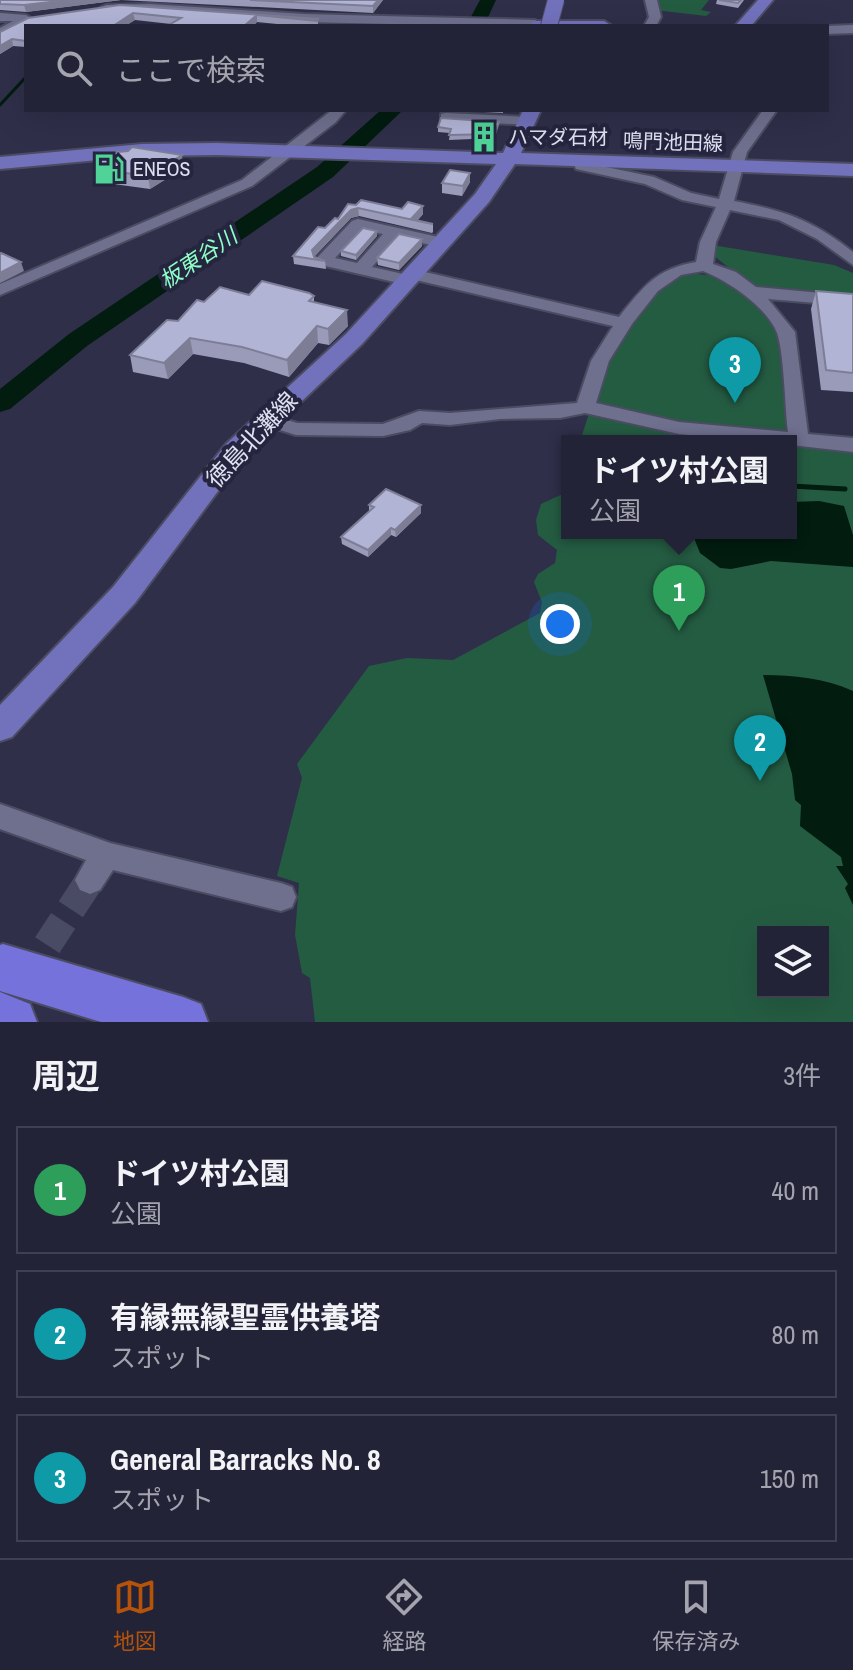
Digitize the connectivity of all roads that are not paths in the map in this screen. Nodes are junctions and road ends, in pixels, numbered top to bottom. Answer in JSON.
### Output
{"nodes":[{"id":1,"x":556,"y":0,"type":"edge"},
{"id":2,"x":651,"y":0,"type":"edge"},
{"id":3,"x":766,"y":0,"type":"edge"},
{"id":4,"x":125,"y":3,"type":"edge"},
{"id":5,"x":328,"y":9,"type":"edge"},
{"id":6,"x":88,"y":11,"type":"edge"},
{"id":7,"x":0,"y":17,"type":"edge"},
{"id":8,"x":41,"y":18,"type":"edge"},
{"id":9,"x":314,"y":18,"type":"junction"},
{"id":10,"x":26,"y":19,"type":"junction"},
{"id":11,"x":410,"y":21,"type":"edge"},
{"id":12,"x":504,"y":24,"type":"edge"},
{"id":13,"x":537,"y":24,"type":"edge"},
{"id":14,"x":651,"y":24,"type":"edge"},
{"id":15,"x":745,"y":24,"type":"edge"},
{"id":16,"x":853,"y":29,"type":"edge"},
{"id":17,"x":829,"y":30,"type":"edge"},
{"id":18,"x":0,"y":33,"type":"edge"},
{"id":19,"x":337,"y":112,"type":"edge"},
{"id":20,"x":768,"y":112,"type":"edge"},
{"id":21,"x":531,"y":113,"type":"edge"},
{"id":22,"x":446,"y":117,"type":"edge"},
{"id":23,"x":293,"y":151,"type":"junction"},
{"id":24,"x":510,"y":158,"type":"junction"},
{"id":25,"x":579,"y":160,"type":"junction"},
{"id":26,"x":0,"y":163,"type":"edge"},
{"id":27,"x":737,"y":166,"type":"junction"},
{"id":28,"x":853,"y":170,"type":"edge"},
{"id":29,"x":725,"y":205,"type":"junction"},
{"id":30,"x":394,"y":232,"type":"junction"},
{"id":31,"x":441,"y":242,"type":"junction"},
{"id":32,"x":853,"y":260,"type":"edge"},
{"id":33,"x":704,"y":266,"type":"junction"},
{"id":34,"x":361,"y":269,"type":"junction"},
{"id":35,"x":410,"y":277,"type":"junction"},
{"id":36,"x":0,"y":290,"type":"edge"},
{"id":37,"x":752,"y":292,"type":"junction"},
{"id":38,"x":853,"y":301,"type":"edge"},
{"id":39,"x":623,"y":323,"type":"junction"},
{"id":40,"x":585,"y":407,"type":"junction"},
{"id":41,"x":265,"y":419,"type":"junction"},
{"id":42,"x":749,"y":435,"type":"edge"},
{"id":43,"x":799,"y":440,"type":"joint"},
{"id":44,"x":853,"y":445,"type":"edge"},
{"id":45,"x":0,"y":727,"type":"edge"},
{"id":46,"x":0,"y":816,"type":"edge"},
{"id":47,"x":106,"y":855,"type":"junction"},
{"id":48,"x":90,"y":880,"type":"tunnel mouth"},
{"id":49,"x":281,"y":897,"type":"dead end"},
{"id":50,"x":2,"y":968,"type":"edge"},
{"id":51,"x":0,"y":1017,"type":"edge"},
{"id":52,"x":12,"y":1022,"type":"edge"},
{"id":53,"x":134,"y":1022,"type":"edge"},
{"id":54,"x":183,"y":1022,"type":"edge"}],
"edges":[{"from":1,"to":13,"type":"main road","bridge":true},
{"from":2,"to":14,"type":"street"},
{"from":3,"to":15,"type":"main road"},
{"from":4,"to":6,"type":"street"},
{"from":4,"to":9,"type":"street"},
{"from":5,"to":9,"type":"street"},
{"from":7,"to":10,"type":"street"},
{"from":8,"to":10,"type":"street"},
{"from":9,"to":11,"type":"street"},
{"from":10,"to":18,"type":"street"},
{"from":11,"to":12,"type":"street"},
{"from":16,"to":17,"type":"street"},
{"from":19,"to":23,"type":"street"},
{"from":20,"to":27,"type":"street"},
{"from":21,"to":22,"type":"street"},
{"from":21,"to":24,"type":"main road","name":"徳島北灘線"},
{"from":23,"to":24,"type":"main road","name":"鳴門池田線"},
{"from":23,"to":26,"type":"main road","name":"鳴門池田線"},
{"from":23,"to":36,"type":"street"},
{"from":24,"to":25,"type":"main road","name":"鳴門池田線"},
{"from":24,"to":31,"type":"main road","name":"徳島北灘線"},
{"from":25,"to":27,"type":"main road","name":"鳴門池田線"},
{"from":25,"to":29,"type":"street"},
{"from":27,"to":28,"type":"main road","name":"鳴門池田線"},
{"from":27,"to":29,"type":"street"},
{"from":29,"to":32,"type":"street"},
{"from":29,"to":33,"type":"street"},
{"from":30,"to":31,"type":"street"},
{"from":30,"to":34,"type":"street"},
{"from":30,"to":34,"type":"street"},
{"from":31,"to":35,"type":"main road","name":"徳島北灘線"},
{"from":33,"to":37,"type":"street"},
{"from":33,"to":39,"type":"street"},
{"from":34,"to":35,"type":"street"},
{"from":35,"to":39,"type":"street"},
{"from":35,"to":41,"type":"main road","name":"徳島北灘線"},
{"from":37,"to":38,"type":"street"},
{"from":37,"to":43,"type":"street"},
{"from":39,"to":40,"type":"street"},
{"from":40,"to":41,"type":"street"},
{"from":40,"to":42,"type":"street"},
{"from":41,"to":45,"type":"main road","name":"徳島北灘線"},
{"from":43,"to":44,"type":"street"},
{"from":46,"to":47,"type":"street"},
{"from":47,"to":48,"type":"street"},
{"from":47,"to":49,"type":"street"},
{"from":50,"to":53,"type":"highway"},
{"from":50,"to":54,"type":"highway"},
{"from":51,"to":52,"type":"highway"}]}
